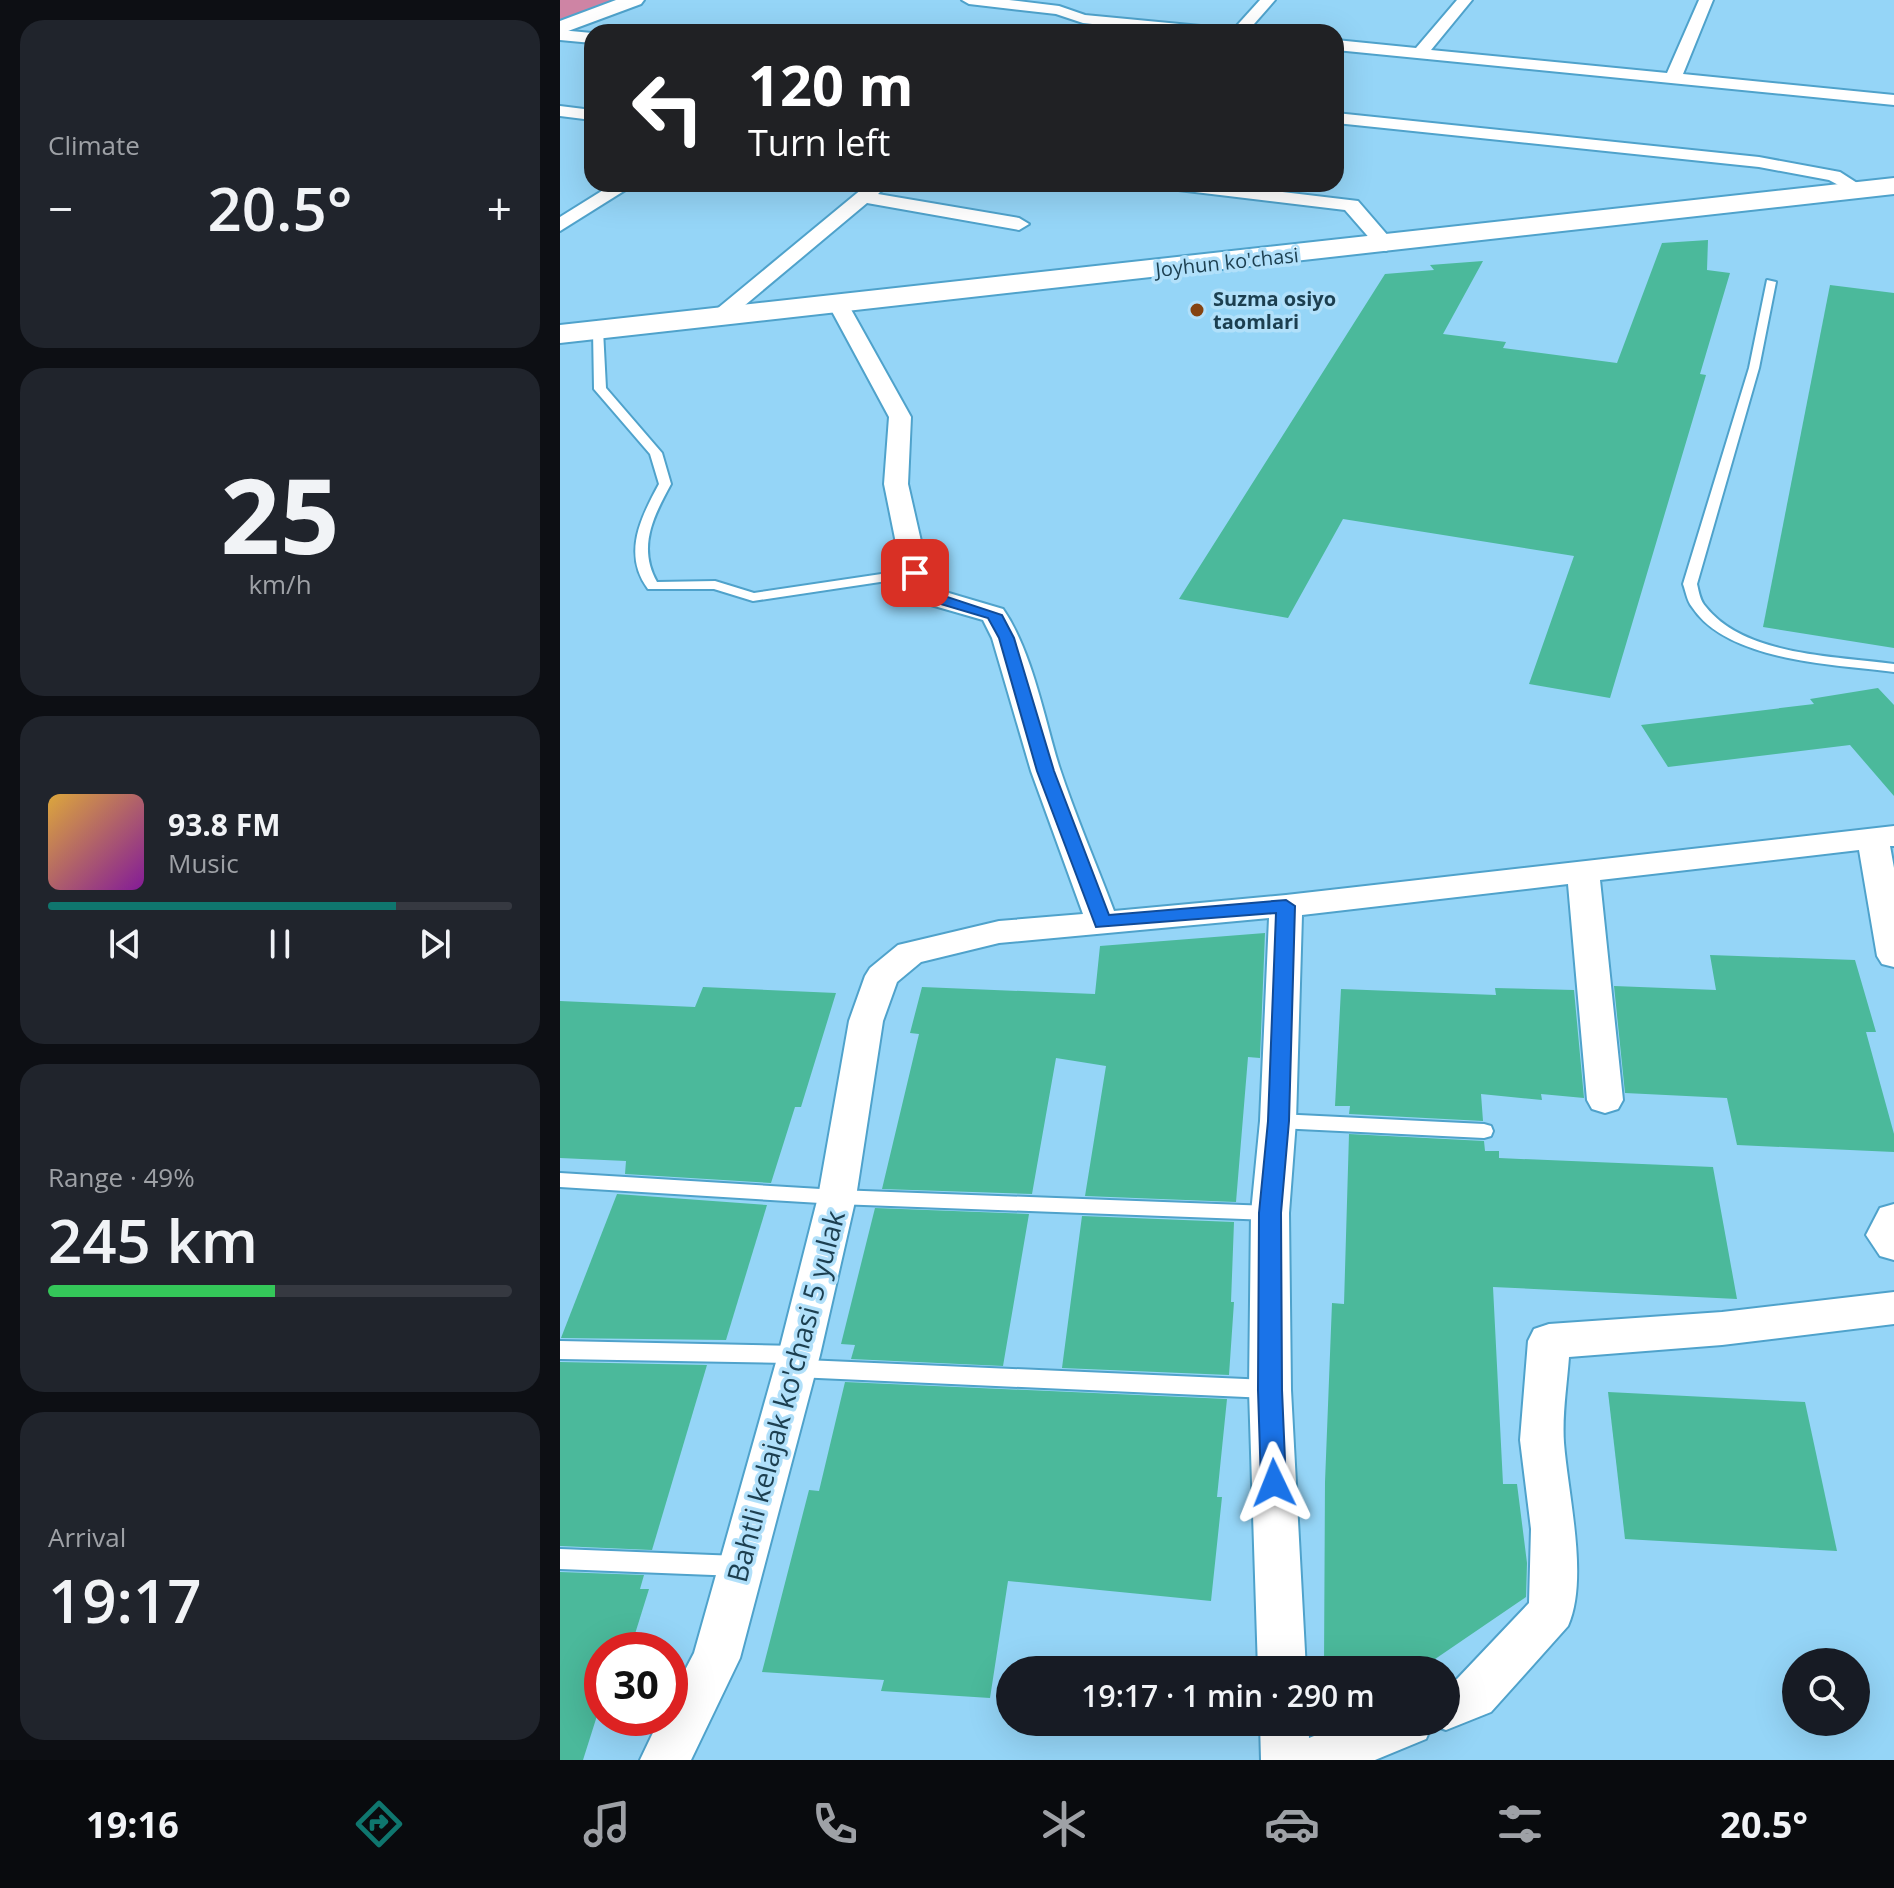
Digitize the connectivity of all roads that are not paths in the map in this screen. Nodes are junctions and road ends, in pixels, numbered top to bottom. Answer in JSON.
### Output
{"nodes":[{"id":1,"x":634,"y":0,"type":"edge"},
{"id":2,"x":969,"y":0,"type":"edge"},
{"id":3,"x":1268,"y":0,"type":"edge"},
{"id":4,"x":1465,"y":0,"type":"edge"},
{"id":5,"x":1706,"y":0,"type":"edge"},
{"id":6,"x":1083,"y":19,"type":"junction"},
{"id":7,"x":1077,"y":24,"type":"edge"},
{"id":8,"x":1132,"y":24,"type":"edge"},
{"id":9,"x":1246,"y":24,"type":"edge"},
{"id":10,"x":560,"y":28,"type":"edge"},
{"id":11,"x":560,"y":35,"type":"edge"},
{"id":12,"x":584,"y":37,"type":"edge"},
{"id":13,"x":1344,"y":46,"type":"edge"},
{"id":14,"x":1420,"y":53,"type":"junction"},
{"id":15,"x":1673,"y":78,"type":"junction"},
{"id":16,"x":1894,"y":100,"type":"edge"},
{"id":17,"x":560,"y":111,"type":"edge"},
{"id":18,"x":584,"y":114,"type":"edge"},
{"id":19,"x":1344,"y":119,"type":"edge"},
{"id":20,"x":1894,"y":186,"type":"edge"},
{"id":21,"x":1859,"y":190,"type":"junction"},
{"id":22,"x":613,"y":192,"type":"edge"},
{"id":23,"x":869,"y":192,"type":"edge"},
{"id":24,"x":880,"y":192,"type":"edge"},
{"id":25,"x":1239,"y":192,"type":"edge"},
{"id":26,"x":1019,"y":224,"type":"dead end"},
{"id":27,"x":560,"y":225,"type":"edge"},
{"id":28,"x":1386,"y":245,"type":"junction"},
{"id":29,"x":1771,"y":282,"type":"dead end"},
{"id":30,"x":838,"y":304,"type":"junction"},
{"id":31,"x":719,"y":317,"type":"junction"},
{"id":32,"x":598,"y":330,"type":"junction"},
{"id":33,"x":560,"y":334,"type":"edge"},
{"id":34,"x":915,"y":573,"type":"junction"},
{"id":35,"x":1894,"y":668,"type":"edge"},
{"id":36,"x":1884,"y":838,"type":"edge"},
{"id":37,"x":1583,"y":872,"type":"junction"},
{"id":38,"x":1286,"y":906,"type":"junction"},
{"id":39,"x":1102,"y":922,"type":"junction"},
{"id":40,"x":1894,"y":956,"type":"edge"},
{"id":41,"x":1605,"y":1100,"type":"dead end"},
{"id":42,"x":1278,"y":1121,"type":"junction"},
{"id":43,"x":1484,"y":1131,"type":"dead end"},
{"id":44,"x":560,"y":1180,"type":"edge"},
{"id":45,"x":837,"y":1197,"type":"junction"},
{"id":46,"x":1270,"y":1213,"type":"junction"},
{"id":47,"x":1894,"y":1219,"type":"edge"},
{"id":48,"x":1894,"y":1245,"type":"edge"},
{"id":49,"x":1894,"y":1308,"type":"edge"},
{"id":50,"x":560,"y":1350,"type":"edge"},
{"id":51,"x":796,"y":1362,"type":"junction"},
{"id":52,"x":1270,"y":1390,"type":"junction"},
{"id":53,"x":560,"y":1559,"type":"edge"},
{"id":54,"x":740,"y":1566,"type":"junction"},
{"id":55,"x":1281,"y":1656,"type":"edge"},
{"id":56,"x":1460,"y":1702,"type":"edge"},
{"id":57,"x":1285,"y":1736,"type":"edge"},
{"id":58,"x":1374,"y":1736,"type":"edge"},
{"id":59,"x":665,"y":1760,"type":"edge"},
{"id":60,"x":1286,"y":1760,"type":"edge"},
{"id":61,"x":1315,"y":1760,"type":"edge"}],
"edges":[{"from":1,"to":10,"type":"main road"},
{"from":2,"to":6,"type":"street"},
{"from":3,"to":9,"type":"street"},
{"from":4,"to":14,"type":"street"},
{"from":5,"to":15,"type":"street"},
{"from":6,"to":7,"type":"street"},
{"from":6,"to":8,"type":"street"},
{"from":11,"to":12,"type":"street"},
{"from":13,"to":14,"type":"street"},
{"from":14,"to":15,"type":"street"},
{"from":15,"to":16,"type":"street"},
{"from":17,"to":18,"type":"street"},
{"from":19,"to":21,"type":"street"},
{"from":20,"to":21,"type":"main road","name":"Joyhun ko'chasi"},
{"from":21,"to":28,"type":"main road","name":"Joyhun ko'chasi"},
{"from":22,"to":27,"type":"street"},
{"from":23,"to":31,"type":"street"},
{"from":24,"to":26,"type":"street"},
{"from":25,"to":28,"type":"street"},
{"from":28,"to":30,"type":"main road","name":"Joyhun ko'chasi"},
{"from":29,"to":35,"type":"lane"},
{"from":30,"to":31,"type":"main road","name":"Joyhun ko'chasi"},
{"from":30,"to":34,"type":"street"},
{"from":31,"to":32,"type":"main road","name":"Joyhun ko'chasi"},
{"from":32,"to":33,"type":"main road","name":"Joyhun ko'chasi"},
{"from":32,"to":34,"type":"lane"},
{"from":34,"to":39,"type":"street"},
{"from":36,"to":37,"type":"street","name":"Bahtli kelajak ko'chasi 5 yulak"},
{"from":36,"to":40,"type":"street"},
{"from":37,"to":38,"type":"street","name":"Bahtli kelajak ko'chasi 5 yulak"},
{"from":37,"to":41,"type":"street"},
{"from":38,"to":39,"type":"street","name":"Bahtli kelajak ko'chasi 5 yulak"},
{"from":38,"to":42,"type":"street"},
{"from":39,"to":45,"type":"street","name":"Bahtli kelajak ko'chasi 5 yulak"},
{"from":42,"to":43,"type":"lane"},
{"from":42,"to":46,"type":"street"},
{"from":44,"to":45,"type":"lane"},
{"from":45,"to":46,"type":"lane"},
{"from":45,"to":51,"type":"street","name":"Bahtli kelajak ko'chasi 5 yulak"},
{"from":46,"to":52,"type":"street"},
{"from":47,"to":48,"type":"street"},
{"from":49,"to":56,"type":"street"},
{"from":50,"to":51,"type":"lane"},
{"from":51,"to":52,"type":"lane"},
{"from":51,"to":54,"type":"street","name":"Bahtli kelajak ko'chasi 5 yulak"},
{"from":52,"to":55,"type":"street"},
{"from":53,"to":54,"type":"lane"},
{"from":54,"to":59,"type":"street","name":"Bahtli kelajak ko'chasi 5 yulak"},
{"from":57,"to":60,"type":"street"},
{"from":58,"to":61,"type":"street"}]}
